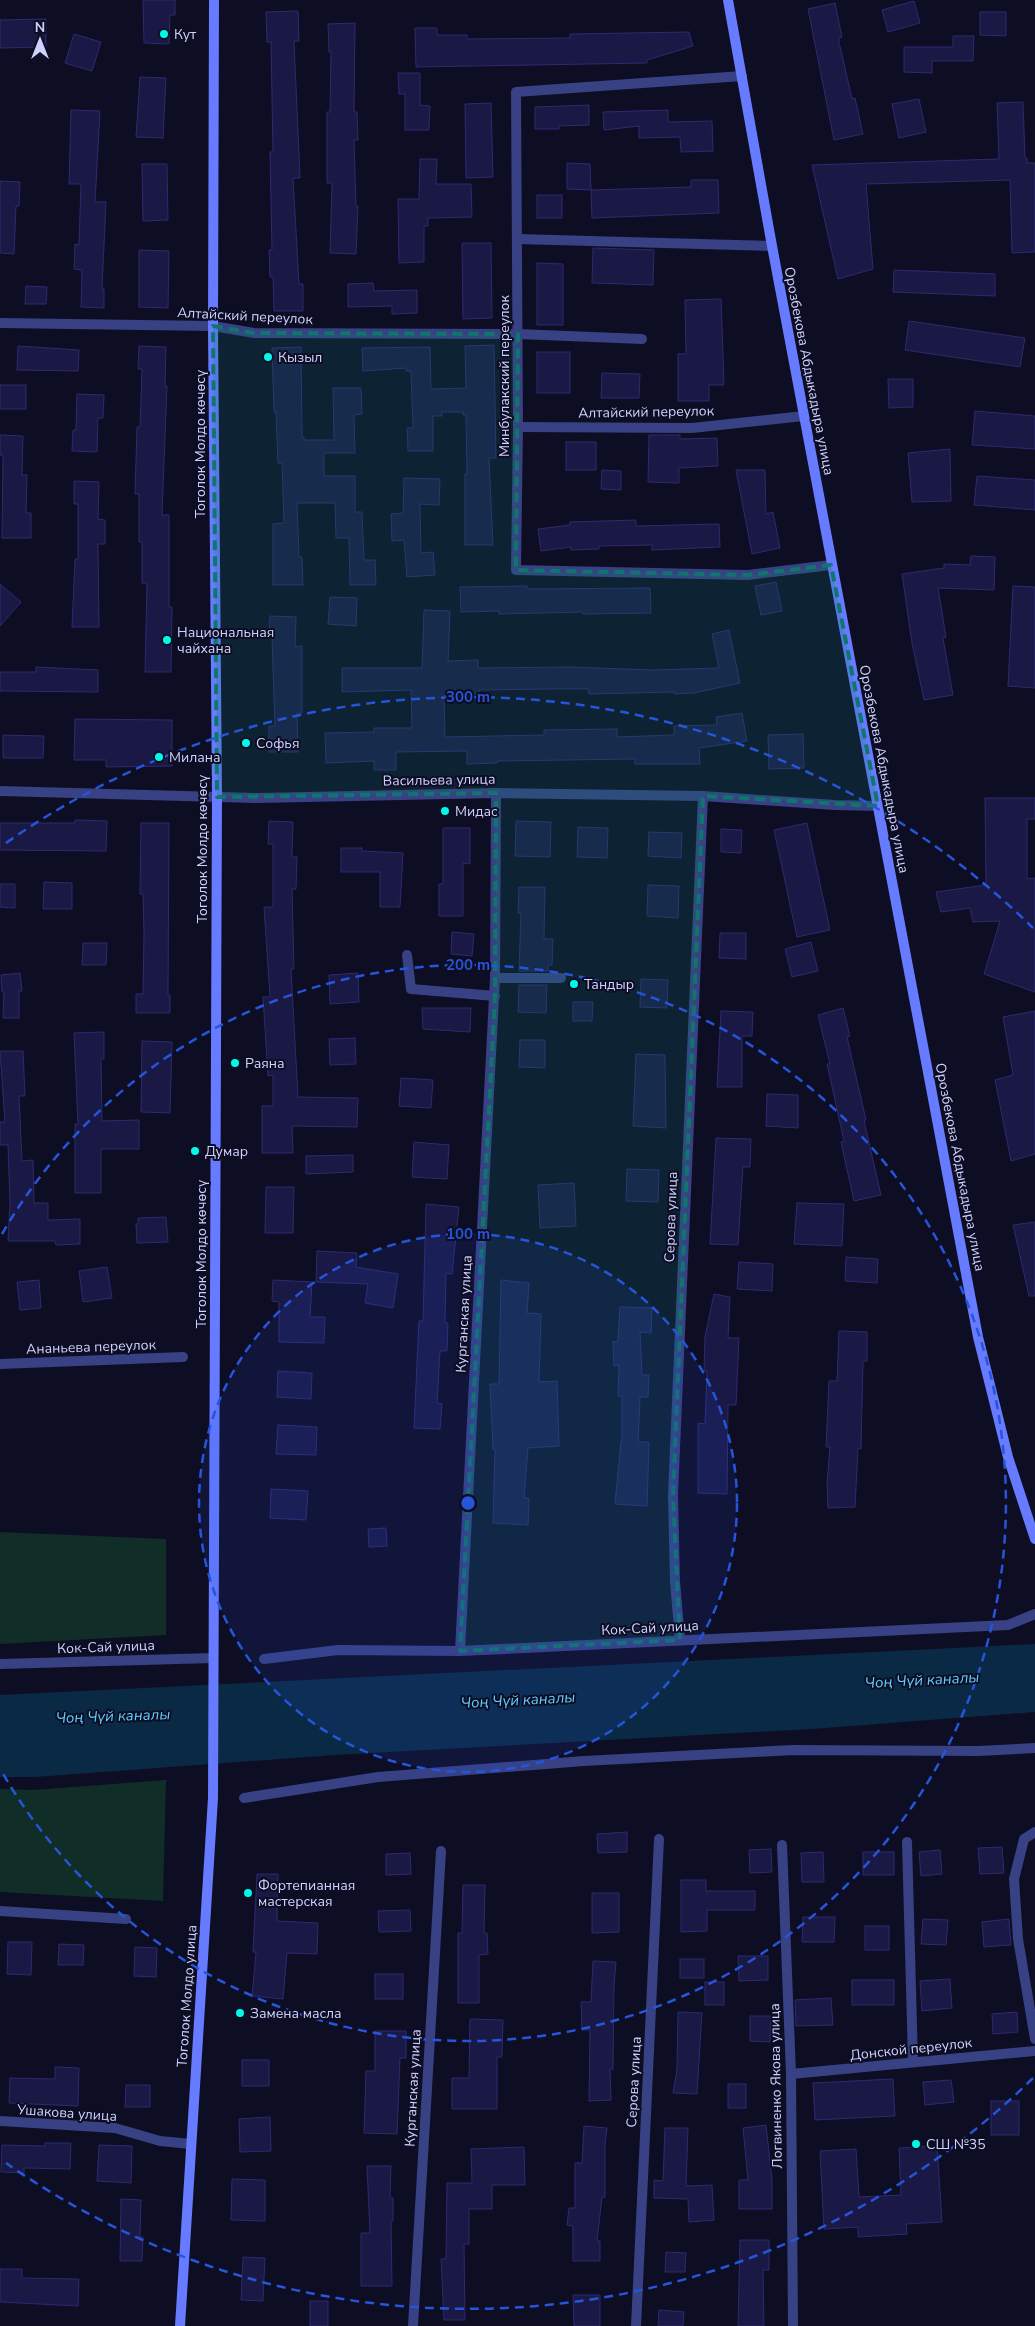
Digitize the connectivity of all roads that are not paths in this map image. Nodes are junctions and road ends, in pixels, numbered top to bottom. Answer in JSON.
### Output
{"nodes":[{"id":1,"x":214,"y":0,"type":"edge"},
{"id":2,"x":728,"y":0,"type":"edge"},
{"id":3,"x":742,"y":76,"type":"junction"},
{"id":4,"x":518,"y":238,"type":"junction"},
{"id":5,"x":772,"y":246,"type":"junction"},
{"id":6,"x":0,"y":323,"type":"edge"},
{"id":7,"x":213,"y":326,"type":"junction"},
{"id":8,"x":518,"y":334,"type":"junction"},
{"id":9,"x":642,"y":339,"type":"dead end"},
{"id":10,"x":804,"y":416,"type":"junction"},
{"id":11,"x":518,"y":427,"type":"junction"},
{"id":12,"x":831,"y":565,"type":"junction"},
{"id":13,"x":0,"y":791,"type":"edge"},
{"id":14,"x":496,"y":793,"type":"junction"},
{"id":15,"x":703,"y":796,"type":"junction"},
{"id":16,"x":217,"y":797,"type":"junction"},
{"id":17,"x":878,"y":806,"type":"junction"},
{"id":18,"x":408,"y":955,"type":"dead end"},
{"id":19,"x":495,"y":978,"type":"junction"},
{"id":20,"x":560,"y":978,"type":"dead end"},
{"id":21,"x":495,"y":996,"type":"junction"},
{"id":22,"x":183,"y":1358,"type":"dead end"},
{"id":23,"x":0,"y":1364,"type":"edge"},
{"id":24,"x":1034,"y":1533,"type":"edge"},
{"id":25,"x":1035,"y":1614,"type":"edge"},
{"id":26,"x":680,"y":1640,"type":"junction"},
{"id":27,"x":460,"y":1651,"type":"junction"},
{"id":28,"x":264,"y":1659,"type":"dead end"},
{"id":29,"x":213,"y":1663,"type":"junction"},
{"id":30,"x":0,"y":1664,"type":"edge"},
{"id":31,"x":1035,"y":1748,"type":"edge"},
{"id":32,"x":244,"y":1798,"type":"dead end"},
{"id":33,"x":1035,"y":1832,"type":"edge"},
{"id":34,"x":659,"y":1839,"type":"dead end"},
{"id":35,"x":907,"y":1842,"type":"dead end"},
{"id":36,"x":782,"y":1845,"type":"dead end"},
{"id":37,"x":441,"y":1851,"type":"dead end"},
{"id":38,"x":0,"y":1912,"type":"edge"},
{"id":39,"x":126,"y":1919,"type":"dead end"},
{"id":40,"x":1035,"y":2039,"type":"edge"},
{"id":41,"x":1035,"y":2051,"type":"edge"},
{"id":42,"x":913,"y":2062,"type":"junction"},
{"id":43,"x":791,"y":2074,"type":"junction"},
{"id":44,"x":0,"y":2122,"type":"edge"},
{"id":45,"x":191,"y":2144,"type":"junction"},
{"id":46,"x":180,"y":2326,"type":"edge"},
{"id":47,"x":413,"y":2326,"type":"edge"},
{"id":48,"x":636,"y":2326,"type":"edge"},
{"id":49,"x":793,"y":2326,"type":"edge"}],
"edges":[{"from":1,"to":7,"type":"main road","name":"Тоголок Молдо көчөсү"},
{"from":2,"to":3,"type":"main road","name":"Орозбекова Абдыкадыра улица"},
{"from":3,"to":4,"type":"street","name":"Минбулакский переулок"},
{"from":3,"to":5,"type":"main road","name":"Орозбекова Абдыкадыра улица"},
{"from":4,"to":5,"type":"street"},
{"from":4,"to":8,"type":"street","name":"Минбулакский переулок"},
{"from":5,"to":10,"type":"main road","name":"Орозбекова Абдыкадыра улица"},
{"from":6,"to":7,"type":"street","name":"Алтайский переулок"},
{"from":7,"to":8,"type":"street","name":"Алтайский переулок"},
{"from":7,"to":16,"type":"main road","name":"Тоголок Молдо көчөсү"},
{"from":8,"to":9,"type":"street","name":"Алтайский переулок"},
{"from":8,"to":11,"type":"street","name":"Минбулакский переулок"},
{"from":10,"to":11,"type":"street","name":"Алтайский переулок"},
{"from":10,"to":12,"type":"main road","name":"Орозбекова Абдыкадыра улица"},
{"from":11,"to":12,"type":"street","name":"Минбулакский переулок"},
{"from":12,"to":17,"type":"main road","name":"Орозбекова Абдыкадыра улица"},
{"from":13,"to":16,"type":"street","name":"Васильева улица"},
{"from":14,"to":15,"type":"street","name":"Васильева улица"},
{"from":14,"to":16,"type":"street","name":"Васильева улица"},
{"from":14,"to":19,"type":"street","name":"Курганская улица"},
{"from":15,"to":17,"type":"street","name":"Васильева улица"},
{"from":15,"to":26,"type":"street","name":"Серова улица"},
{"from":16,"to":29,"type":"main road","name":"Тоголок Молдо көчөсү"},
{"from":17,"to":24,"type":"main road","name":"Орозбекова Абдыкадыра улица"},
{"from":18,"to":21,"type":"street"},
{"from":19,"to":20,"type":"street"},
{"from":19,"to":21,"type":"street","name":"Курганская улица"},
{"from":21,"to":27,"type":"street","name":"Курганская улица"},
{"from":22,"to":23,"type":"street","name":"Ананьева переулок"},
{"from":25,"to":26,"type":"street","name":"Кок-Сай улица"},
{"from":26,"to":27,"type":"street","name":"Кок-Сай улица"},
{"from":27,"to":28,"type":"street","name":"Кок-Сай улица"},
{"from":29,"to":30,"type":"street","name":"Кок-Сай улица"},
{"from":29,"to":45,"type":"main road","name":"Тоголок Молдо улица"},
{"from":31,"to":32,"type":"street"},
{"from":33,"to":40,"type":"street"},
{"from":34,"to":48,"type":"street","name":"Серова улица"},
{"from":35,"to":42,"type":"street"},
{"from":36,"to":43,"type":"street","name":"Логвиненко Якова улица"},
{"from":37,"to":47,"type":"street","name":"Курганская улица"},
{"from":38,"to":39,"type":"street"},
{"from":41,"to":42,"type":"street","name":"Донской переулок"},
{"from":42,"to":43,"type":"street","name":"Донской переулок"},
{"from":43,"to":49,"type":"street","name":"Логвиненко Якова улица"},
{"from":44,"to":45,"type":"street","name":"Ушакова улица"},
{"from":45,"to":46,"type":"main road","name":"Тоголок Молдо улица"}]}
